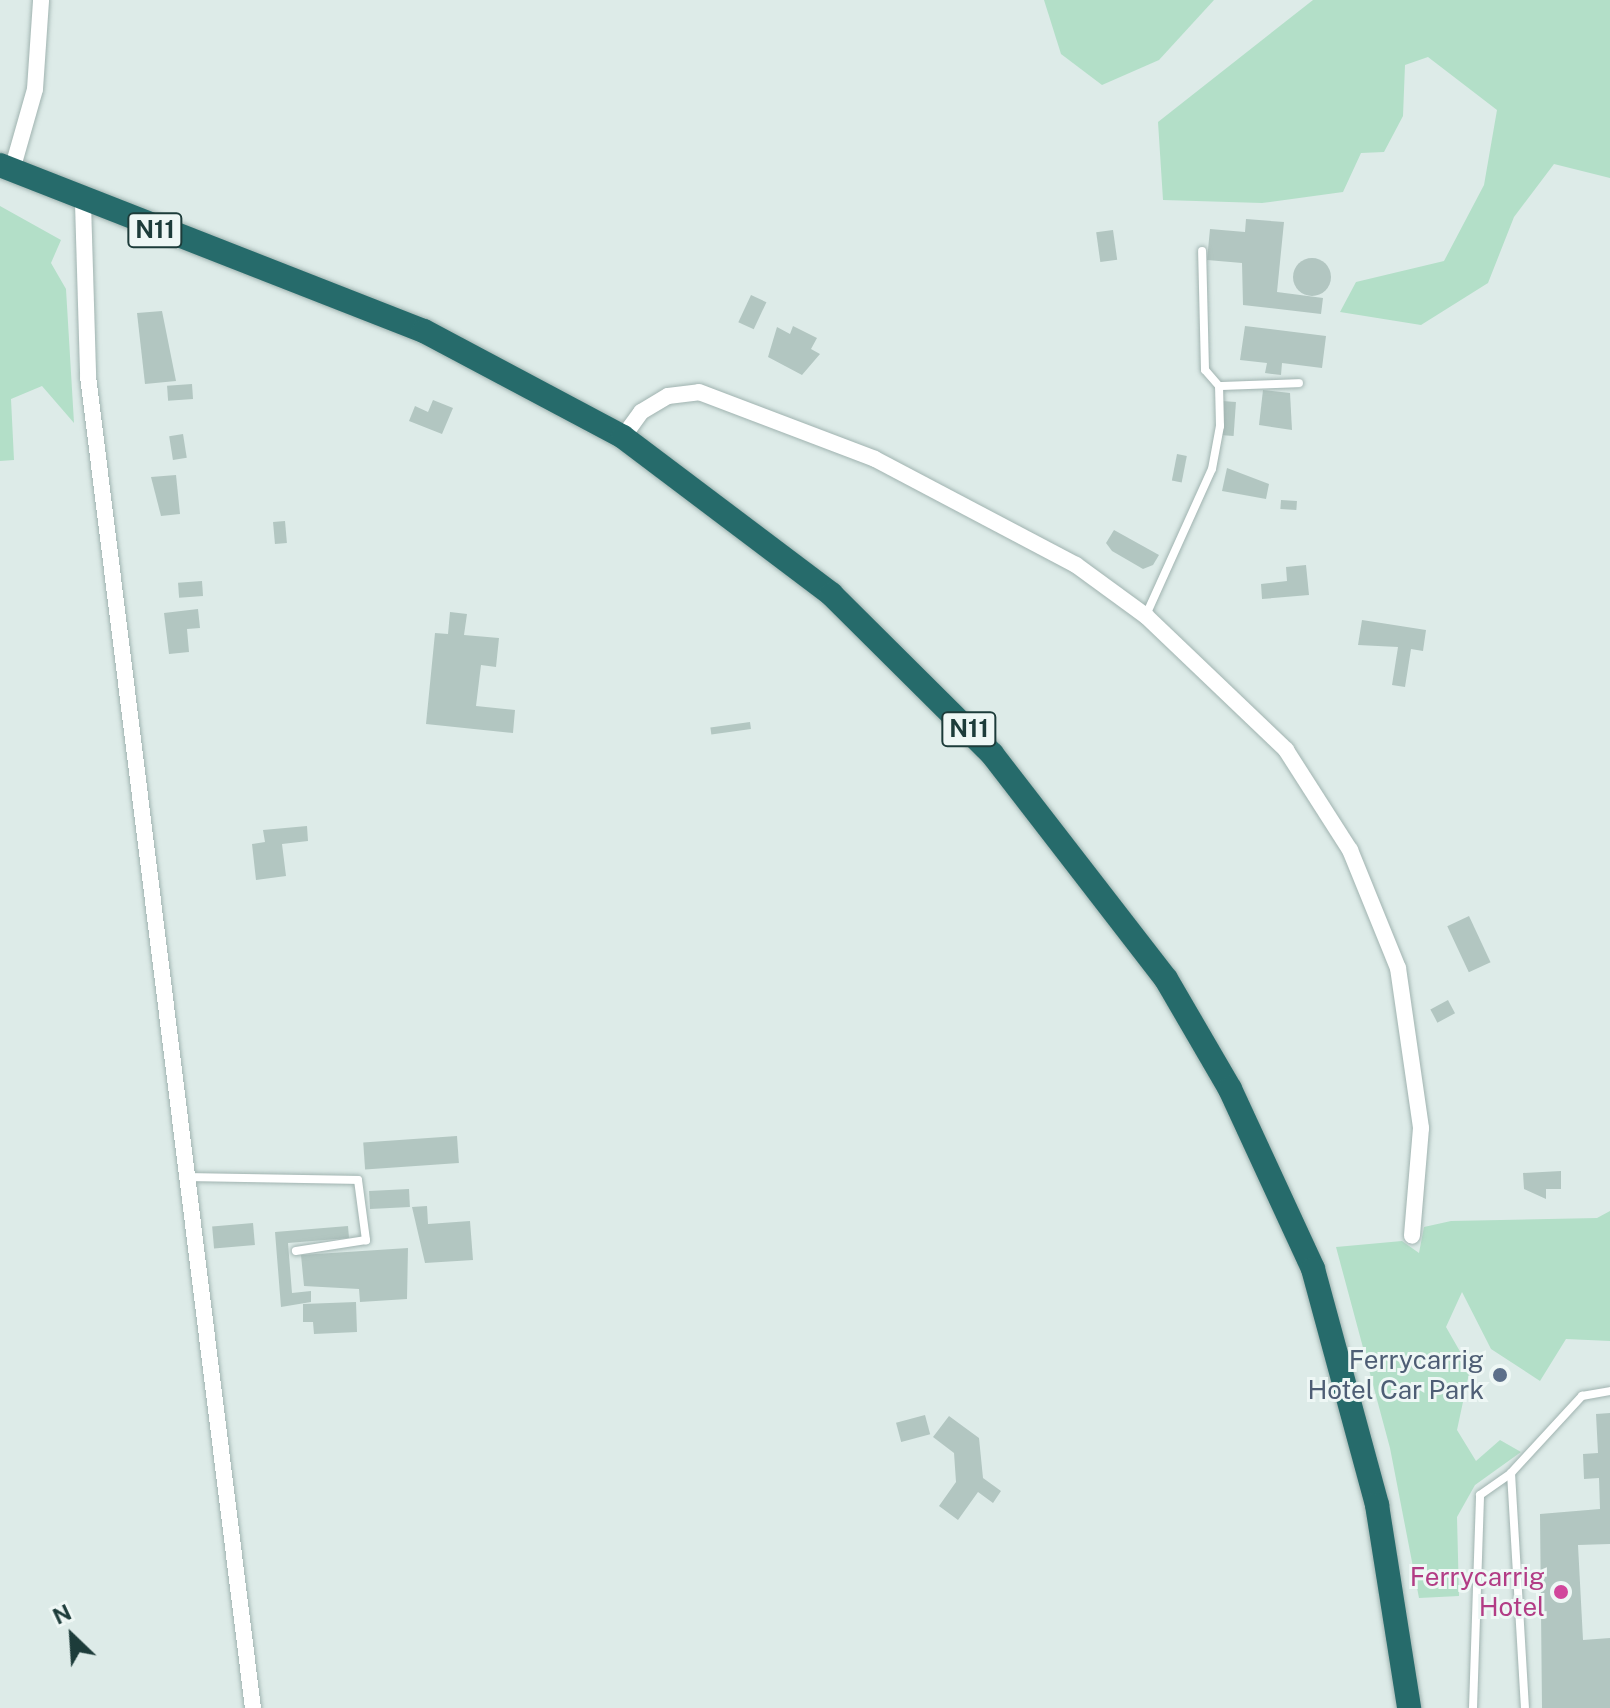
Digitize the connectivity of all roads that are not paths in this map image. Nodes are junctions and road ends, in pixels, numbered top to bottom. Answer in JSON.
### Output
{"nodes":[{"id":1,"x":41,"y":0,"type":"edge"},
{"id":2,"x":6,"y":168,"type":"edge"},
{"id":3,"x":83,"y":203,"type":"junction"},
{"id":4,"x":1202,"y":251,"type":"dead end"},
{"id":5,"x":1299,"y":383,"type":"dead end"},
{"id":6,"x":1219,"y":386,"type":"junction"},
{"id":7,"x":623,"y":437,"type":"junction"},
{"id":8,"x":1146,"y":616,"type":"junction"},
{"id":9,"x":190,"y":1177,"type":"junction"},
{"id":10,"x":1412,"y":1236,"type":"dead end"},
{"id":11,"x":296,"y":1251,"type":"dead end"},
{"id":12,"x":1610,"y":1391,"type":"edge"},
{"id":13,"x":1511,"y":1473,"type":"junction"},
{"id":14,"x":253,"y":1708,"type":"edge"},
{"id":15,"x":1409,"y":1708,"type":"edge"},
{"id":16,"x":1473,"y":1708,"type":"edge"},
{"id":17,"x":1525,"y":1708,"type":"edge"}],
"edges":[{"from":1,"to":2,"type":"street"},
{"from":2,"to":3,"type":"highway","number":"N11"},
{"from":3,"to":7,"type":"highway","number":"N11"},
{"from":3,"to":9,"type":"street"},
{"from":4,"to":6,"type":"lane"},
{"from":5,"to":6,"type":"lane"},
{"from":6,"to":8,"type":"lane"},
{"from":7,"to":8,"type":"street"},
{"from":7,"to":15,"type":"highway","number":"N11"},
{"from":8,"to":10,"type":"street"},
{"from":9,"to":11,"type":"lane"},
{"from":9,"to":14,"type":"street"},
{"from":12,"to":13,"type":"lane"},
{"from":13,"to":16,"type":"lane"},
{"from":13,"to":17,"type":"lane"}]}
